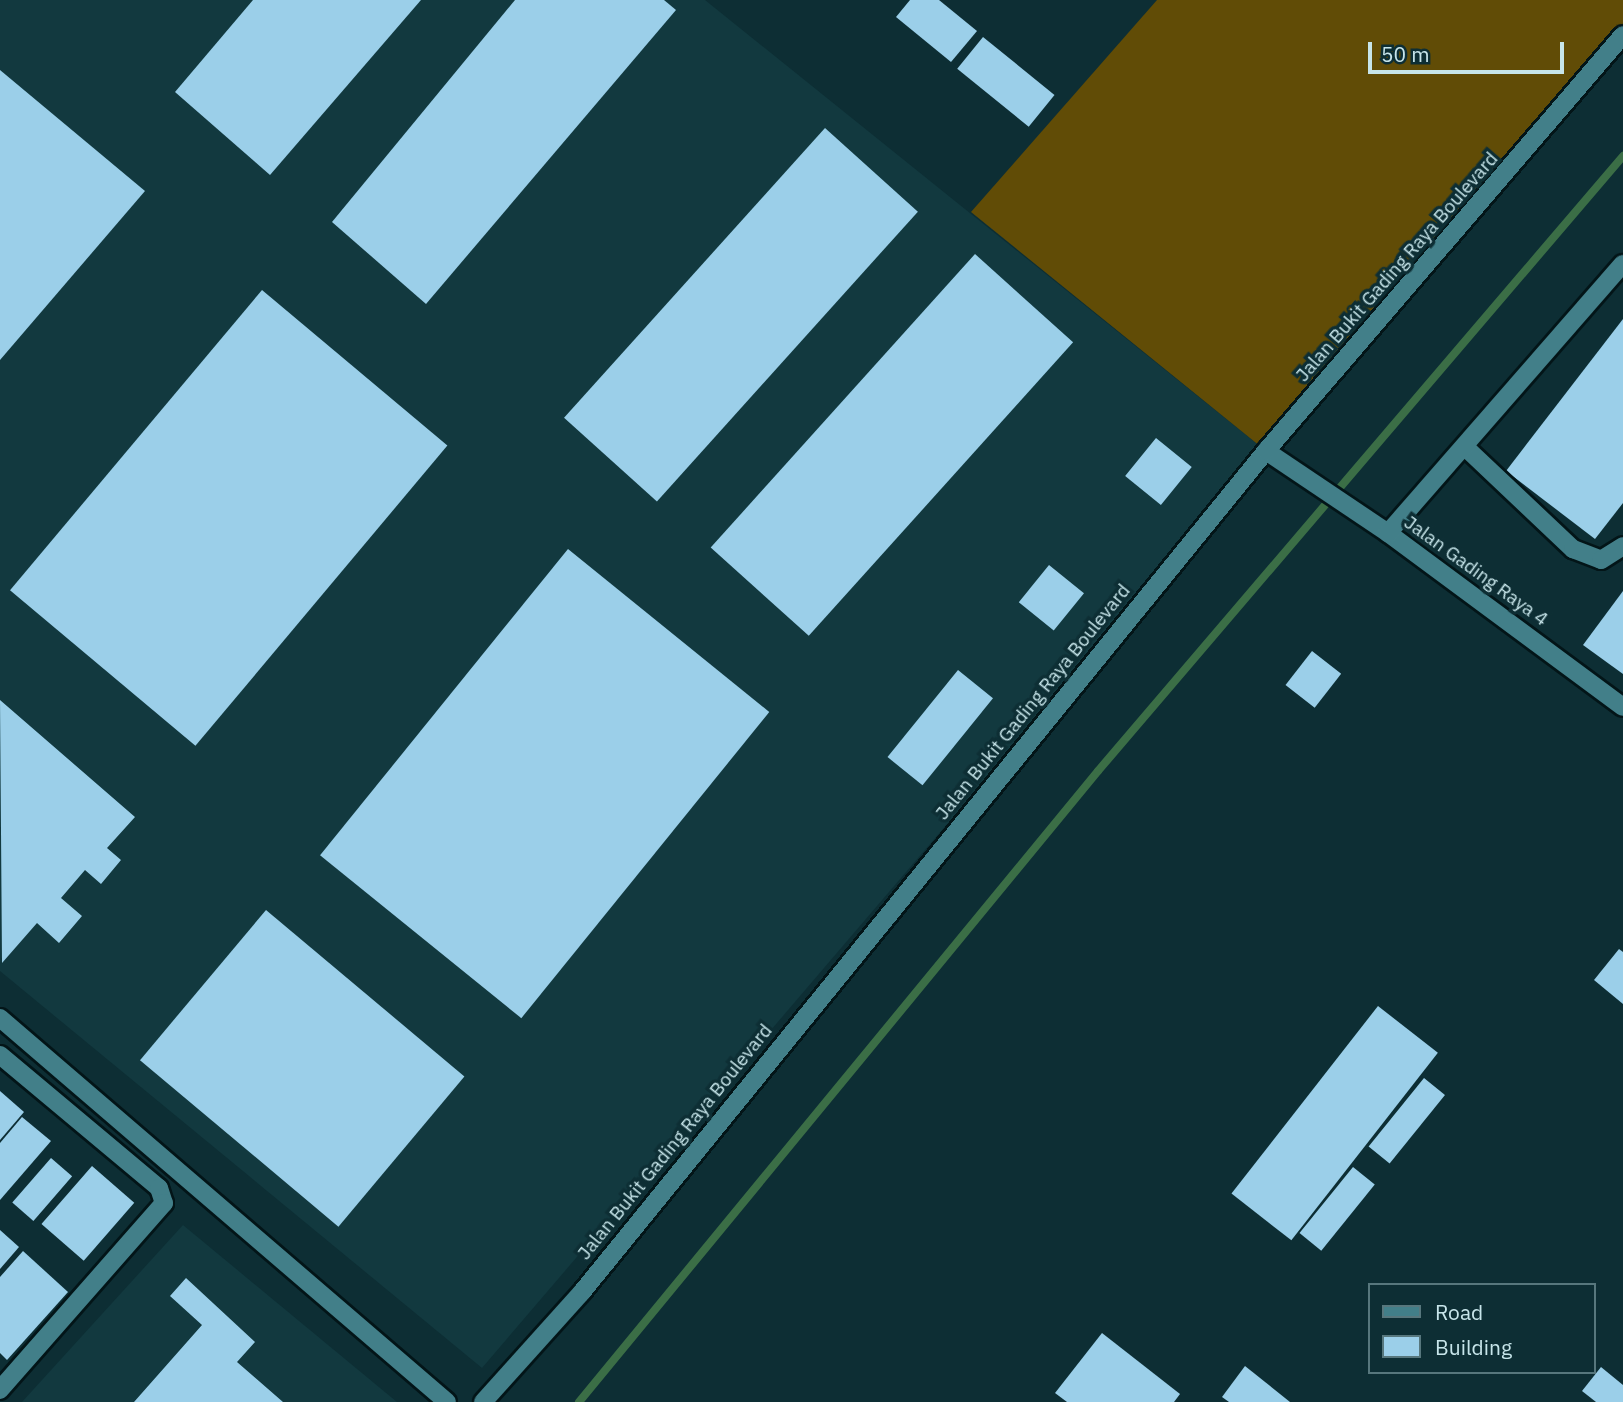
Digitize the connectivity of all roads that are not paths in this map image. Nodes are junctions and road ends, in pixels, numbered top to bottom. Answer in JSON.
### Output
{"nodes":[{"id":1,"x":1623,"y":35,"type":"edge"},
{"id":2,"x":1623,"y":264,"type":"edge"},
{"id":3,"x":1465,"y":447,"type":"junction"},
{"id":4,"x":1266,"y":451,"type":"junction"},
{"id":5,"x":1388,"y":533,"type":"junction"},
{"id":6,"x":1623,"y":546,"type":"edge"},
{"id":7,"x":1623,"y":707,"type":"edge"},
{"id":8,"x":0,"y":1018,"type":"edge"},
{"id":9,"x":0,"y":1055,"type":"edge"},
{"id":10,"x":0,"y":1390,"type":"edge"},
{"id":11,"x":447,"y":1402,"type":"edge"},
{"id":12,"x":483,"y":1402,"type":"edge"}],
"edges":[{"from":1,"to":4,"type":"street","name":"Jalan Bukit Gading Raya Boulevard"},
{"from":2,"to":3,"type":"street"},
{"from":3,"to":5,"type":"street"},
{"from":3,"to":6,"type":"street"},
{"from":4,"to":5,"type":"street","name":"Jalan Gading Raya 4"},
{"from":4,"to":12,"type":"street","name":"Jalan Bukit Gading Raya Boulevard"},
{"from":5,"to":7,"type":"street","name":"Jalan Gading Raya 4"},
{"from":8,"to":11,"type":"street"},
{"from":9,"to":10,"type":"street"}]}
